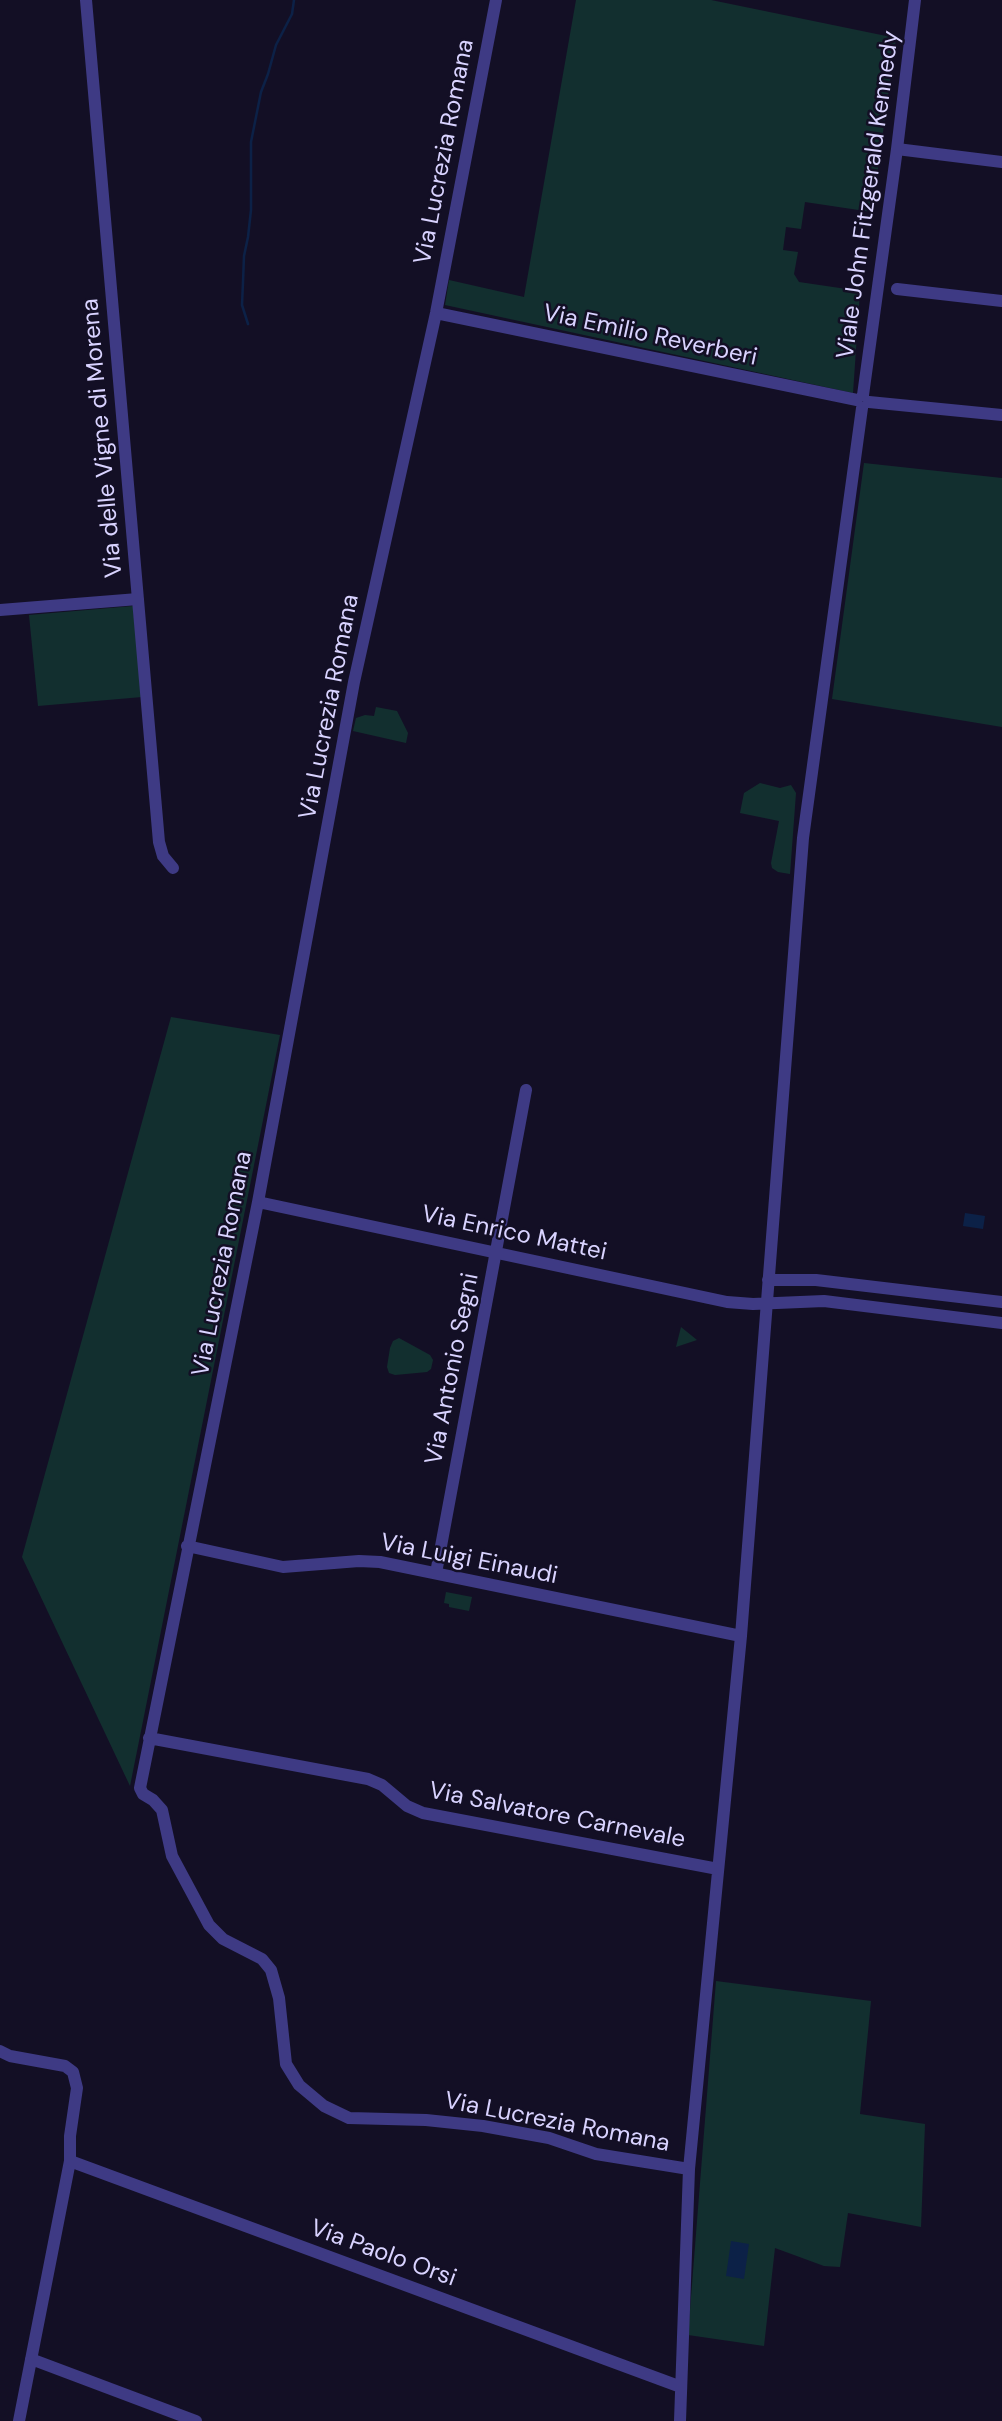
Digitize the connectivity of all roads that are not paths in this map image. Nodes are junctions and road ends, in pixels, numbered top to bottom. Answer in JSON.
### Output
{"nodes":[{"id":1,"x":86,"y":0,"type":"edge"},
{"id":2,"x":496,"y":0,"type":"edge"},
{"id":3,"x":915,"y":0,"type":"edge"},
{"id":4,"x":897,"y":149,"type":"junction"},
{"id":5,"x":1002,"y":162,"type":"edge"},
{"id":6,"x":897,"y":289,"type":"dead end"},
{"id":7,"x":1002,"y":301,"type":"edge"},
{"id":8,"x":436,"y":313,"type":"junction"},
{"id":9,"x":863,"y":401,"type":"junction"},
{"id":10,"x":1002,"y":415,"type":"edge"},
{"id":11,"x":138,"y":599,"type":"junction"},
{"id":12,"x":0,"y":610,"type":"edge"},
{"id":13,"x":173,"y":868,"type":"dead end"},
{"id":14,"x":526,"y":1090,"type":"dead end"},
{"id":15,"x":258,"y":1202,"type":"junction"},
{"id":16,"x":497,"y":1252,"type":"junction"},
{"id":17,"x":768,"y":1280,"type":"junction"},
{"id":18,"x":1002,"y":1302,"type":"edge"},
{"id":19,"x":763,"y":1303,"type":"junction"},
{"id":20,"x":1002,"y":1323,"type":"edge"},
{"id":21,"x":187,"y":1546,"type":"junction"},
{"id":22,"x":436,"y":1573,"type":"junction"},
{"id":23,"x":741,"y":1636,"type":"junction"},
{"id":24,"x":149,"y":1738,"type":"junction"},
{"id":25,"x":719,"y":1869,"type":"junction"},
{"id":26,"x":0,"y":2051,"type":"edge"},
{"id":27,"x":70,"y":2161,"type":"junction"},
{"id":28,"x":689,"y":2169,"type":"junction"},
{"id":29,"x":31,"y":2359,"type":"junction"},
{"id":30,"x":681,"y":2387,"type":"junction"},
{"id":31,"x":19,"y":2421,"type":"edge"},
{"id":32,"x":196,"y":2421,"type":"edge"},
{"id":33,"x":680,"y":2421,"type":"edge"}],
"edges":[{"from":1,"to":11,"type":"street","name":"Via delle Vigne di Morena"},
{"from":2,"to":8,"type":"street","name":"Via Lucrezia Romana"},
{"from":3,"to":4,"type":"street","name":"Viale John Fitzgerald Kennedy"},
{"from":4,"to":5,"type":"street"},
{"from":4,"to":9,"type":"street","name":"Viale John Fitzgerald Kennedy"},
{"from":6,"to":7,"type":"street"},
{"from":8,"to":9,"type":"street","name":"Via Emilio Reverberi"},
{"from":8,"to":15,"type":"street","name":"Via Lucrezia Romana"},
{"from":9,"to":10,"type":"street","name":"Via Emilio Reverberi"},
{"from":9,"to":17,"type":"street","name":"Viale John Fitzgerald Kennedy"},
{"from":11,"to":12,"type":"street"},
{"from":11,"to":13,"type":"street","name":"Via delle Vigne di Morena"},
{"from":14,"to":16,"type":"street","name":"Via Antonio Segni"},
{"from":15,"to":16,"type":"street","name":"Via Enrico Mattei"},
{"from":15,"to":21,"type":"street","name":"Via Lucrezia Romana"},
{"from":16,"to":19,"type":"street","name":"Via Enrico Mattei"},
{"from":16,"to":22,"type":"street","name":"Via Antonio Segni"},
{"from":17,"to":18,"type":"street"},
{"from":17,"to":19,"type":"street","name":"Viale John Fitzgerald Kennedy"},
{"from":19,"to":20,"type":"street","name":"Via Enrico Mattei"},
{"from":19,"to":23,"type":"street","name":"Viale John Fitzgerald Kennedy"},
{"from":21,"to":22,"type":"street","name":"Via Luigi Einaudi"},
{"from":21,"to":24,"type":"street","name":"Via Lucrezia Romana"},
{"from":22,"to":23,"type":"street","name":"Via Luigi Einaudi"},
{"from":23,"to":25,"type":"street","name":"Viale John Fitzgerald Kennedy"},
{"from":24,"to":25,"type":"street","name":"Via Salvatore Carnevale"},
{"from":24,"to":28,"type":"street","name":"Via Lucrezia Romana"},
{"from":25,"to":28,"type":"street","name":"Viale John Fitzgerald Kennedy"},
{"from":26,"to":27,"type":"street"},
{"from":27,"to":29,"type":"street"},
{"from":27,"to":30,"type":"street","name":"Via Paolo Orsi"},
{"from":28,"to":30,"type":"street","name":"Viale John Fitzgerald Kennedy"},
{"from":29,"to":31,"type":"street"},
{"from":29,"to":32,"type":"street"},
{"from":30,"to":33,"type":"street","name":"Viale John Fitzgerald Kennedy"}]}
